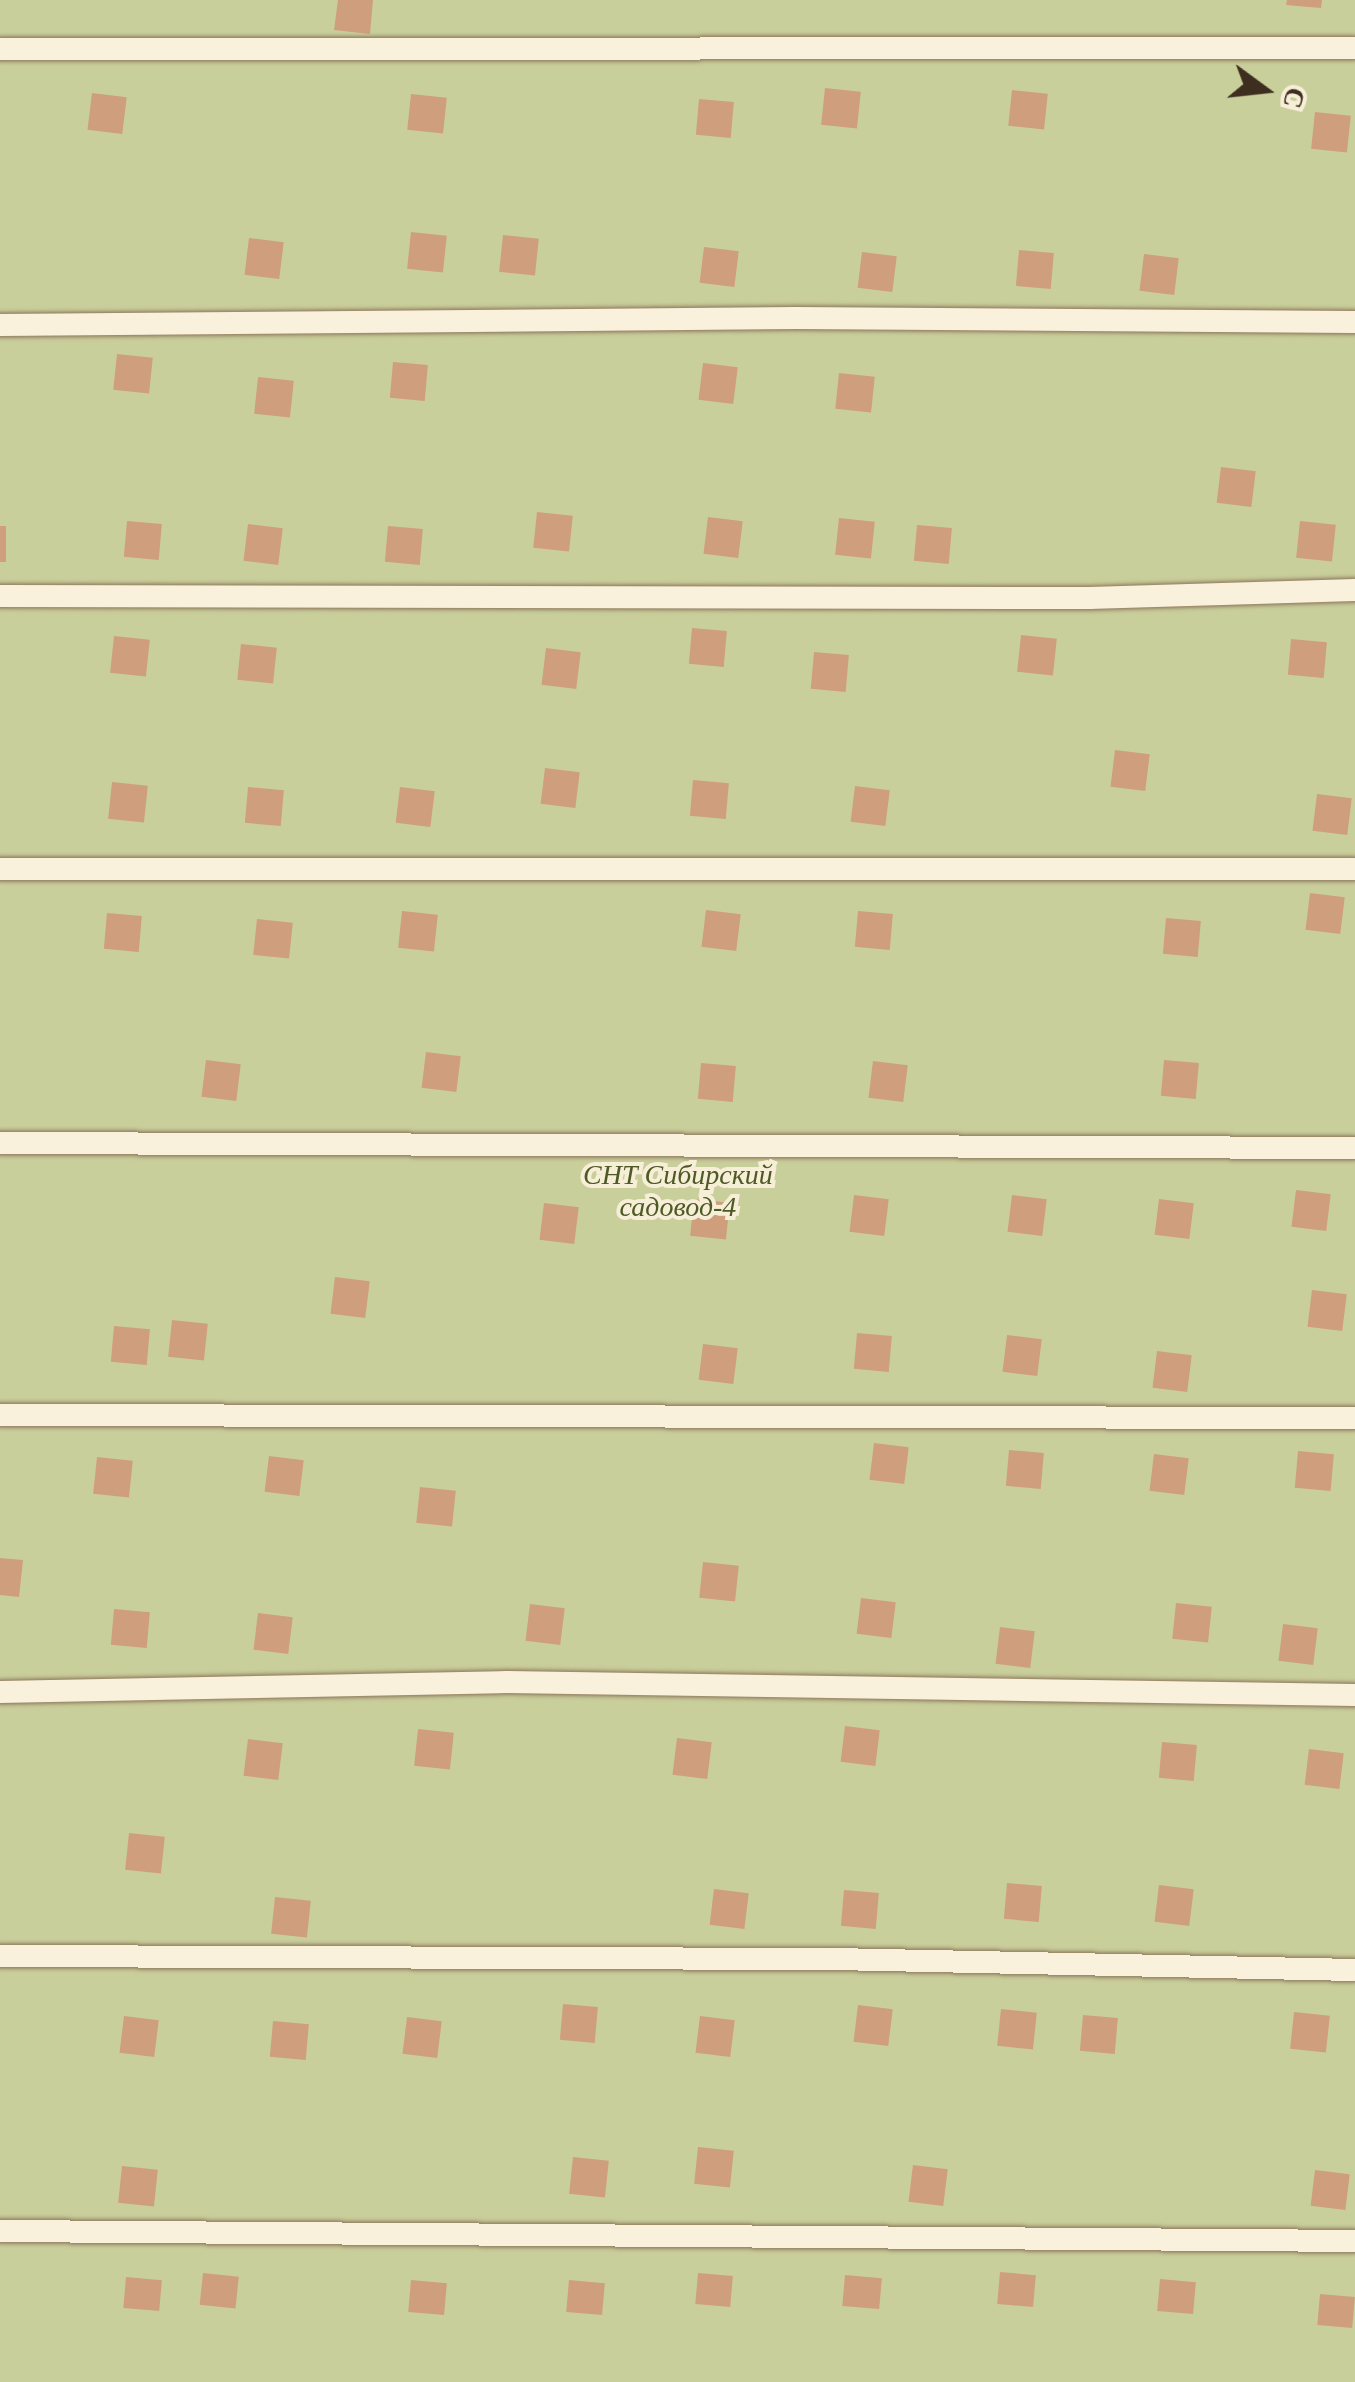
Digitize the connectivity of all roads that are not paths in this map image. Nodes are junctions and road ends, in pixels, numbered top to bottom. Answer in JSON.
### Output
{"nodes":[{"id":1,"x":1355,"y":48,"type":"edge"},
{"id":2,"x":0,"y":49,"type":"edge"},
{"id":3,"x":1355,"y":322,"type":"edge"},
{"id":4,"x":0,"y":325,"type":"edge"},
{"id":5,"x":1355,"y":590,"type":"edge"},
{"id":6,"x":0,"y":596,"type":"edge"},
{"id":7,"x":0,"y":868,"type":"edge"},
{"id":8,"x":1355,"y":869,"type":"edge"},
{"id":9,"x":0,"y":1143,"type":"edge"},
{"id":10,"x":1355,"y":1148,"type":"edge"},
{"id":11,"x":0,"y":1415,"type":"edge"},
{"id":12,"x":1355,"y":1418,"type":"edge"},
{"id":13,"x":0,"y":1692,"type":"edge"},
{"id":14,"x":1355,"y":1695,"type":"edge"},
{"id":15,"x":0,"y":1956,"type":"edge"},
{"id":16,"x":1355,"y":1970,"type":"edge"},
{"id":17,"x":0,"y":2231,"type":"edge"},
{"id":18,"x":1355,"y":2242,"type":"edge"}],
"edges":[{"from":1,"to":2,"type":"lane"},
{"from":3,"to":4,"type":"lane"},
{"from":5,"to":6,"type":"lane"},
{"from":7,"to":8,"type":"lane"},
{"from":9,"to":10,"type":"lane"},
{"from":11,"to":12,"type":"lane"},
{"from":13,"to":14,"type":"lane"},
{"from":15,"to":16,"type":"lane"},
{"from":17,"to":18,"type":"lane"}]}
